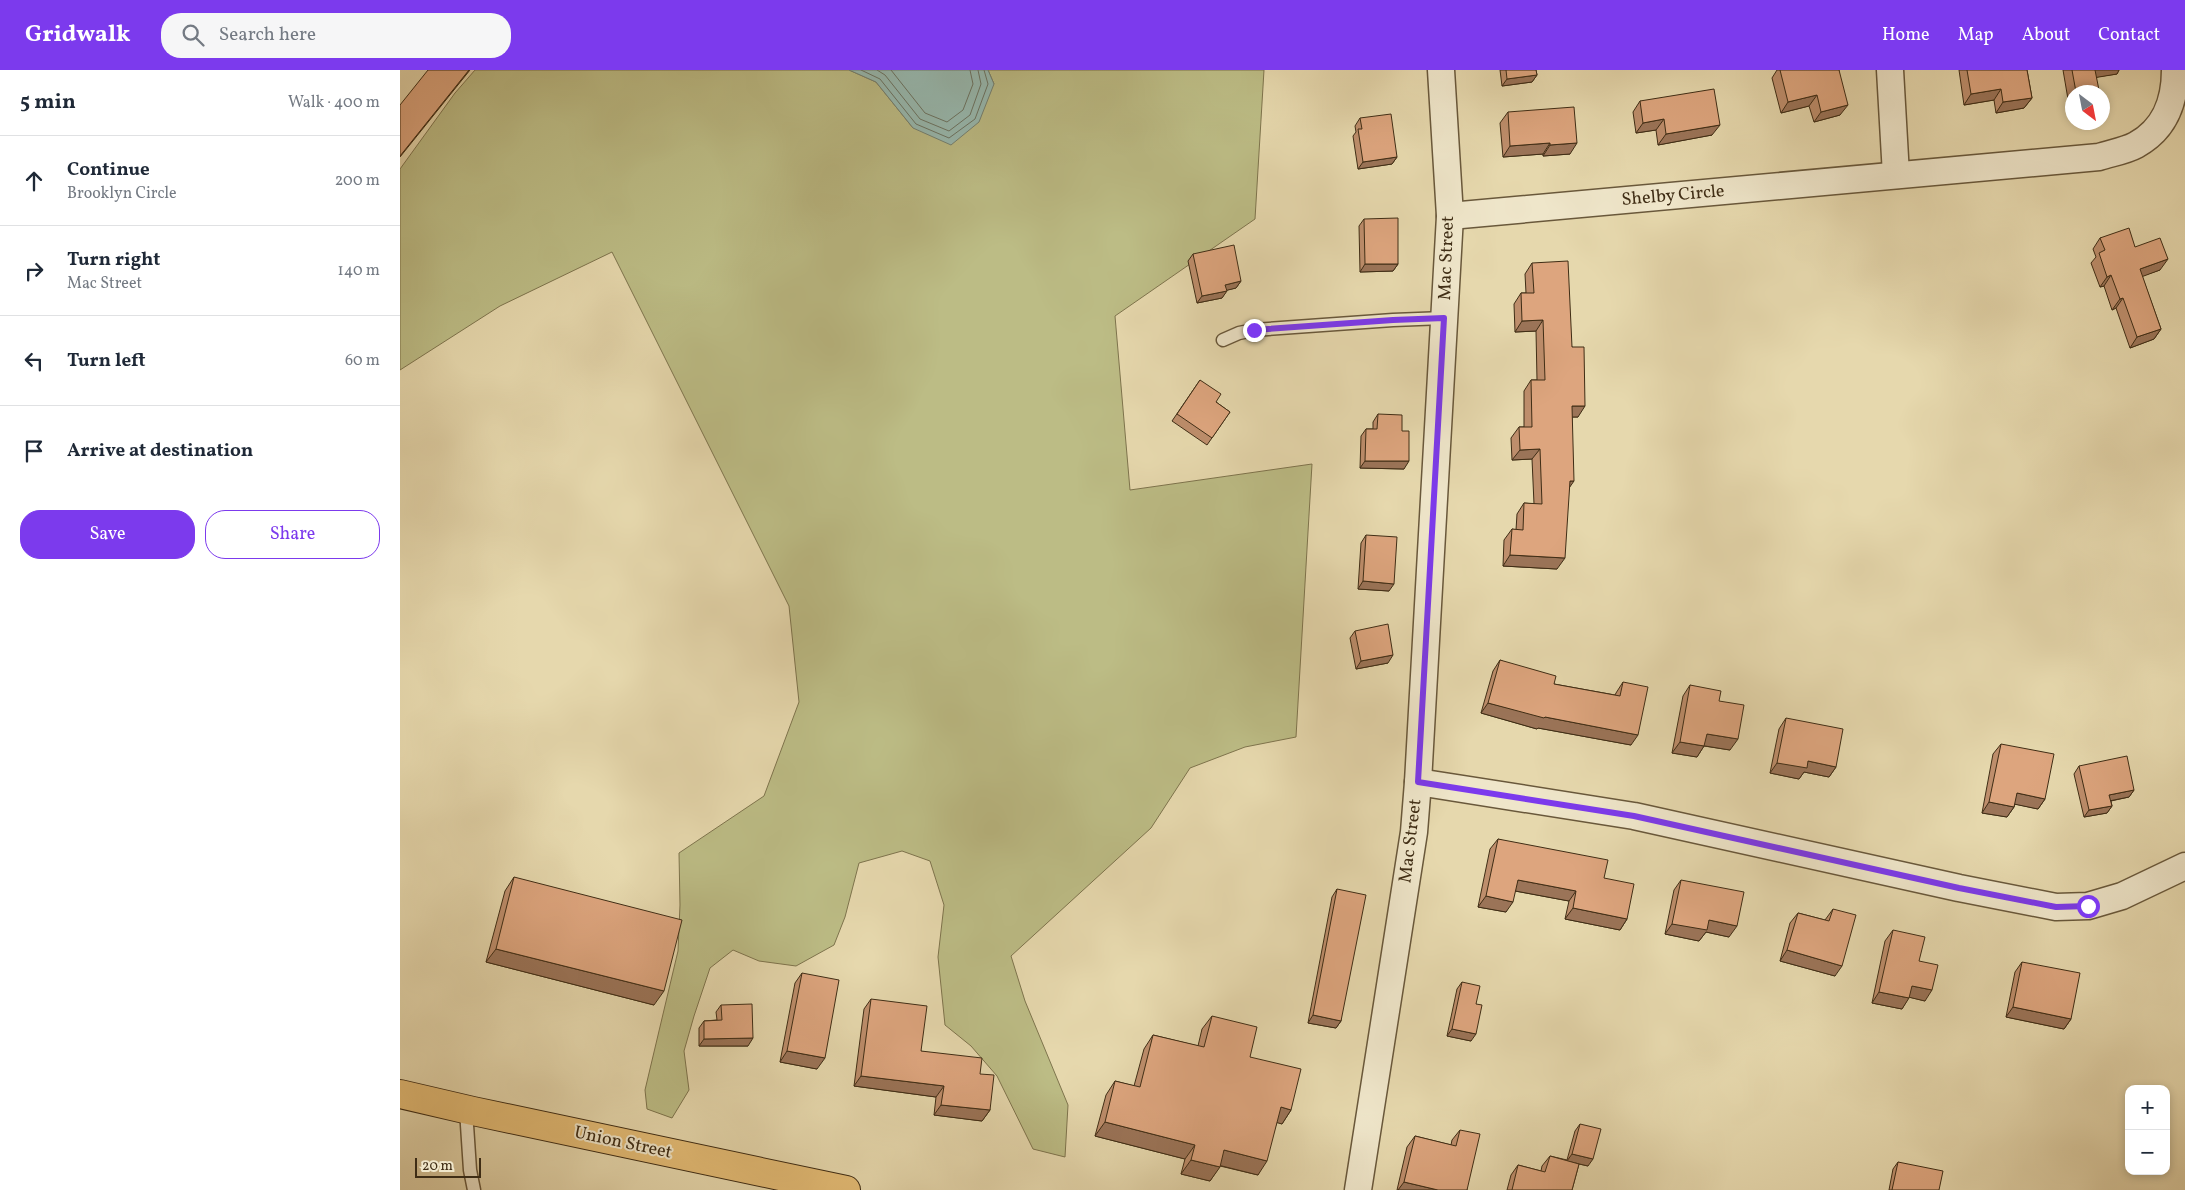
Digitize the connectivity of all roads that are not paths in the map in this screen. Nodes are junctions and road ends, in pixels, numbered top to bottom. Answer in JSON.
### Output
{"nodes":[{"id":1,"x":1441,"y":70,"type":"edge"},
{"id":2,"x":1890,"y":70,"type":"edge"},
{"id":3,"x":2174,"y":70,"type":"edge"},
{"id":4,"x":1896,"y":175,"type":"junction"},
{"id":5,"x":1450,"y":216,"type":"junction"},
{"id":6,"x":1444,"y":318,"type":"junction"},
{"id":7,"x":1223,"y":340,"type":"dead end"},
{"id":8,"x":1418,"y":782,"type":"junction"},
{"id":9,"x":2185,"y":866,"type":"edge"},
{"id":10,"x":400,"y":1094,"type":"edge"},
{"id":11,"x":466,"y":1110,"type":"junction"},
{"id":12,"x":474,"y":1190,"type":"edge"},
{"id":13,"x":846,"y":1190,"type":"edge"},
{"id":14,"x":1358,"y":1190,"type":"edge"}],
"edges":[{"from":1,"to":5,"type":"street","name":"Mac Street"},
{"from":2,"to":4,"type":"street"},
{"from":3,"to":4,"type":"street","name":"Shelby Circle"},
{"from":4,"to":5,"type":"street","name":"Shelby Circle"},
{"from":5,"to":6,"type":"street","name":"Mac Street"},
{"from":6,"to":7,"type":"lane"},
{"from":6,"to":8,"type":"street","name":"Mac Street"},
{"from":8,"to":9,"type":"street"},
{"from":8,"to":14,"type":"street","name":"Mac Street"},
{"from":10,"to":11,"type":"main road","name":"Union Street"},
{"from":11,"to":12,"type":"lane"},
{"from":11,"to":13,"type":"main road","name":"Union Street"}]}
